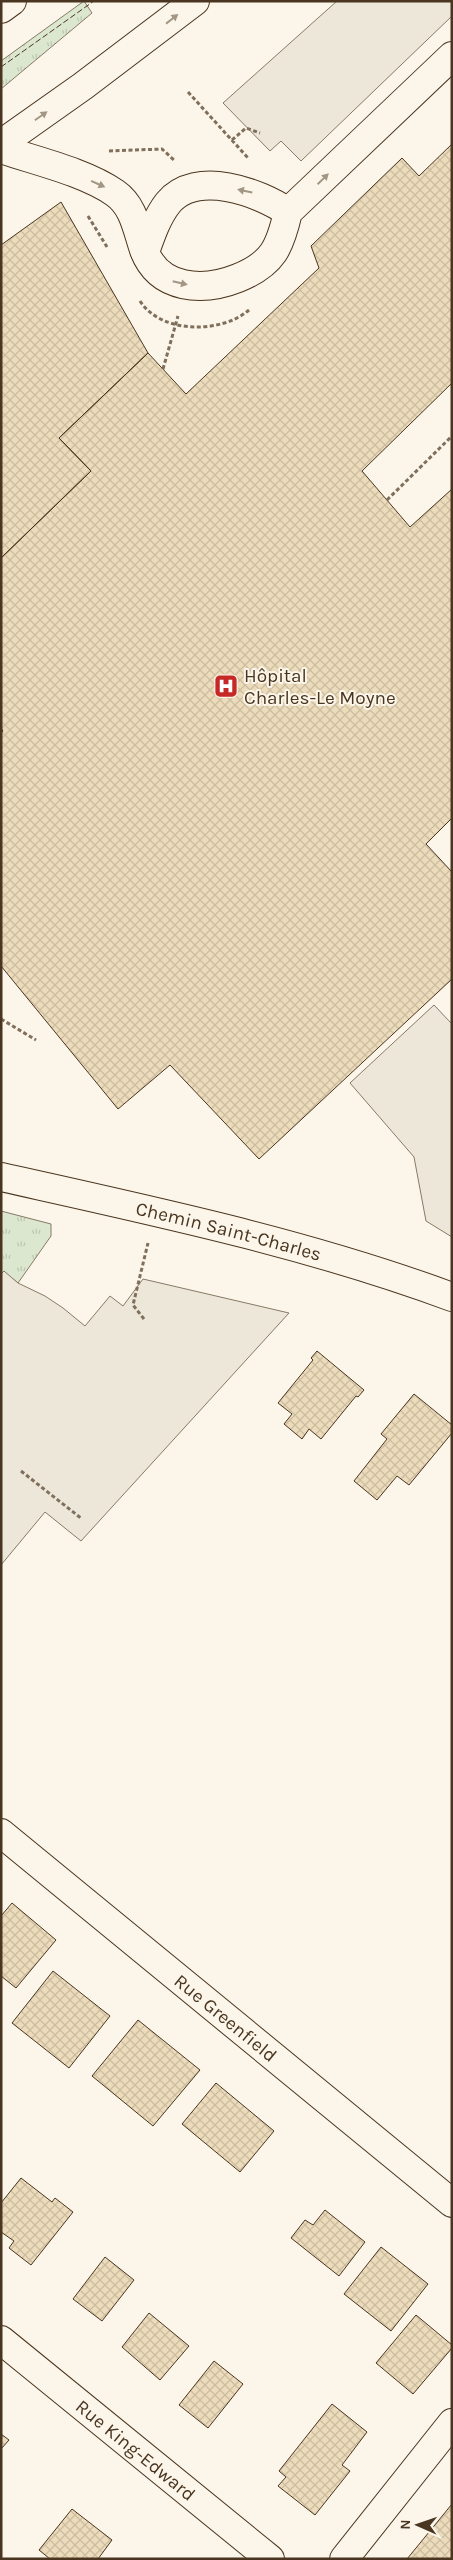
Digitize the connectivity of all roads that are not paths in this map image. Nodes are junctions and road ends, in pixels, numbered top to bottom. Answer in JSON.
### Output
{"nodes":[{"id":1,"x":12,"y":1,"type":"edge"},
{"id":2,"x":195,"y":1,"type":"edge"},
{"id":3,"x":1,"y":9,"type":"edge"},
{"id":4,"x":452,"y":56,"type":"edge"},
{"id":5,"x":1,"y":144,"type":"edge"},
{"id":6,"x":1,"y":149,"type":"edge"},
{"id":7,"x":288,"y":212,"type":"junction"},
{"id":8,"x":145,"y":252,"type":"junction"},
{"id":9,"x":1,"y":1177,"type":"edge"},
{"id":10,"x":452,"y":1297,"type":"edge"},
{"id":11,"x":1,"y":1833,"type":"edge"},
{"id":12,"x":452,"y":2203,"type":"edge"},
{"id":13,"x":1,"y":2340,"type":"edge"},
{"id":14,"x":452,"y":2423,"type":"edge"},
{"id":15,"x":270,"y":2559,"type":"edge"},
{"id":16,"x":344,"y":2559,"type":"edge"}],
"edges":[{"from":1,"to":3,"type":"street"},
{"from":5,"to":2,"type":"street","one_way":true},
{"from":7,"to":4,"type":"street","one_way":true},
{"from":6,"to":8,"type":"street","one_way":true},
{"from":7,"to":8,"type":"street","one_way":true},
{"from":8,"to":7,"type":"street","one_way":true},
{"from":9,"to":10,"type":"street","name":"Chemin Saint-Charles"},
{"from":11,"to":12,"type":"street","name":"Rue Greenfield"},
{"from":13,"to":15,"type":"street","name":"Rue King-Edward"},
{"from":14,"to":16,"type":"street"}]}
